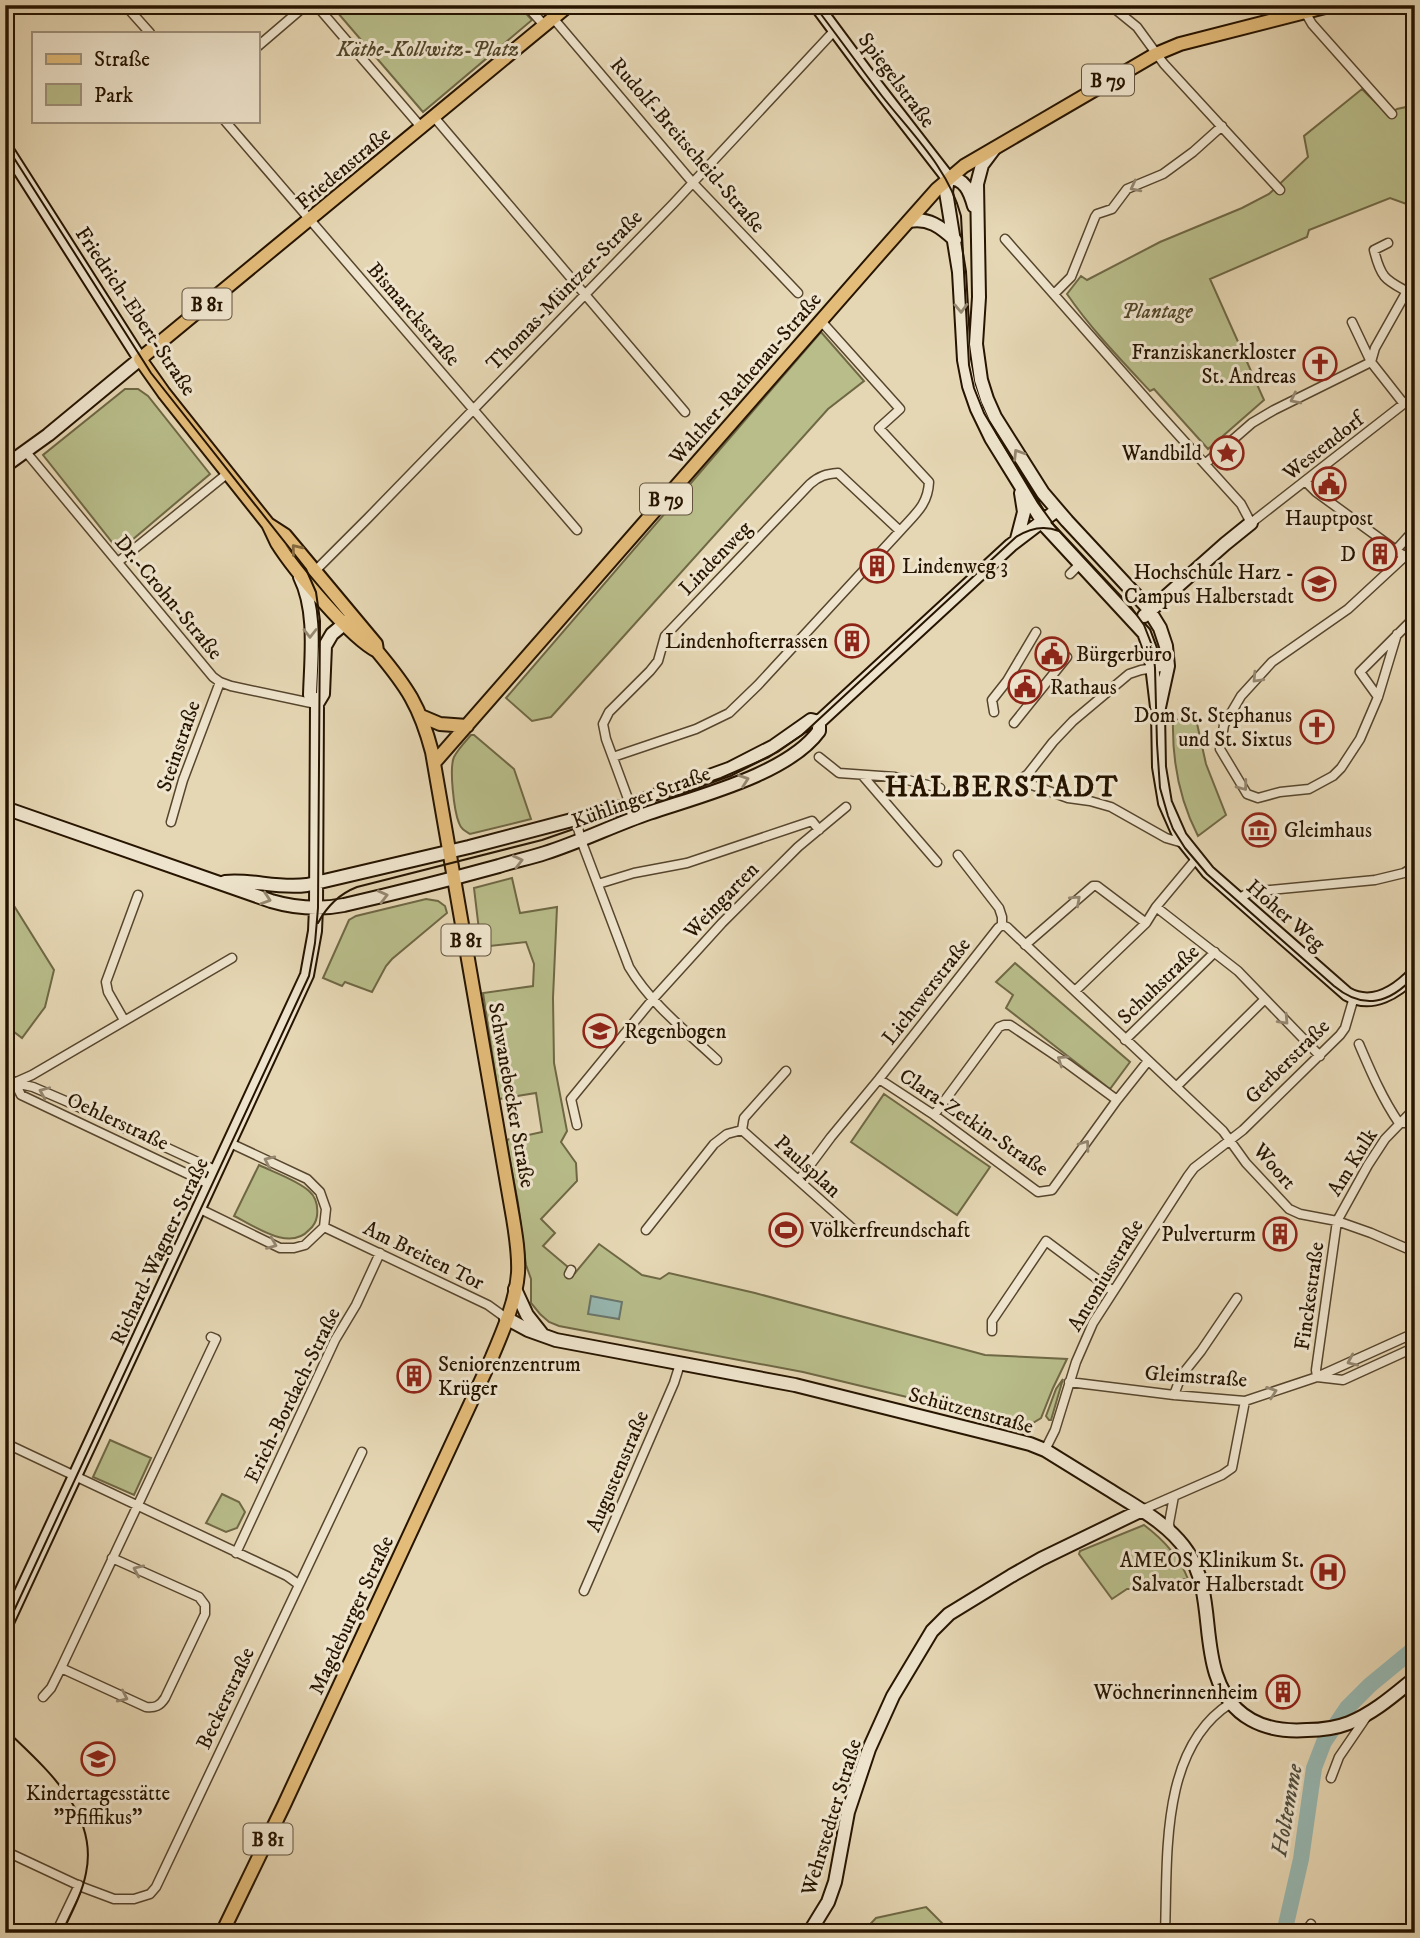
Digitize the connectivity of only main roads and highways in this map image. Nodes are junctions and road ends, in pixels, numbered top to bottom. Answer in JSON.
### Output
{"nodes":[{"id":1,"x":569,"y":5,"type":"edge"},
{"id":2,"x":1333,"y":5,"type":"edge"},
{"id":3,"x":140,"y":359,"type":"joint"},
{"id":4,"x":268,"y":524,"type":"junction"},
{"id":5,"x":349,"y":620,"type":"junction"},
{"id":6,"x":421,"y":716,"type":"junction"},
{"id":7,"x":467,"y":726,"type":"junction"},
{"id":8,"x":434,"y":764,"type":"junction"},
{"id":9,"x":454,"y":879,"type":"joint"},
{"id":10,"x":506,"y":1318,"type":"joint"},
{"id":11,"x":224,"y":1931,"type":"edge"}],
"edges":[{"from":1,"to":3,"type":"main road","name":"Friedenstraße","number":"B 81"},
{"from":2,"to":7,"type":"main road","name":"Walther-Rathenau-Straße","number":"B 79"},
{"from":3,"to":4,"type":"main road","name":"Friedrich-Ebert-Straße","number":"B 81"},
{"from":4,"to":5,"type":"main road","name":"Friedrich-Ebert-Straße","number":"B 81"},
{"from":5,"to":4,"type":"main road","name":"Friedrich-Ebert-Straße","number":"B 81","one_way":true},
{"from":5,"to":6,"type":"main road","name":"Friedrich-Ebert-Straße","number":"B 81"},
{"from":6,"to":7,"type":"main road"},
{"from":6,"to":8,"type":"main road","name":"Friedrich-Ebert-Straße","number":"B 81"},
{"from":7,"to":8,"type":"main road","name":"Walther-Rathenau-Straße","number":"B 79"},
{"from":8,"to":9,"type":"main road","name":"Friedrich-Ebert-Straße","number":"B 81"},
{"from":9,"to":10,"type":"main road","name":"Schwanebecker Straße","number":"B 81"},
{"from":10,"to":11,"type":"main road","name":"Magdeburger Straße","number":"B 81"}]}
